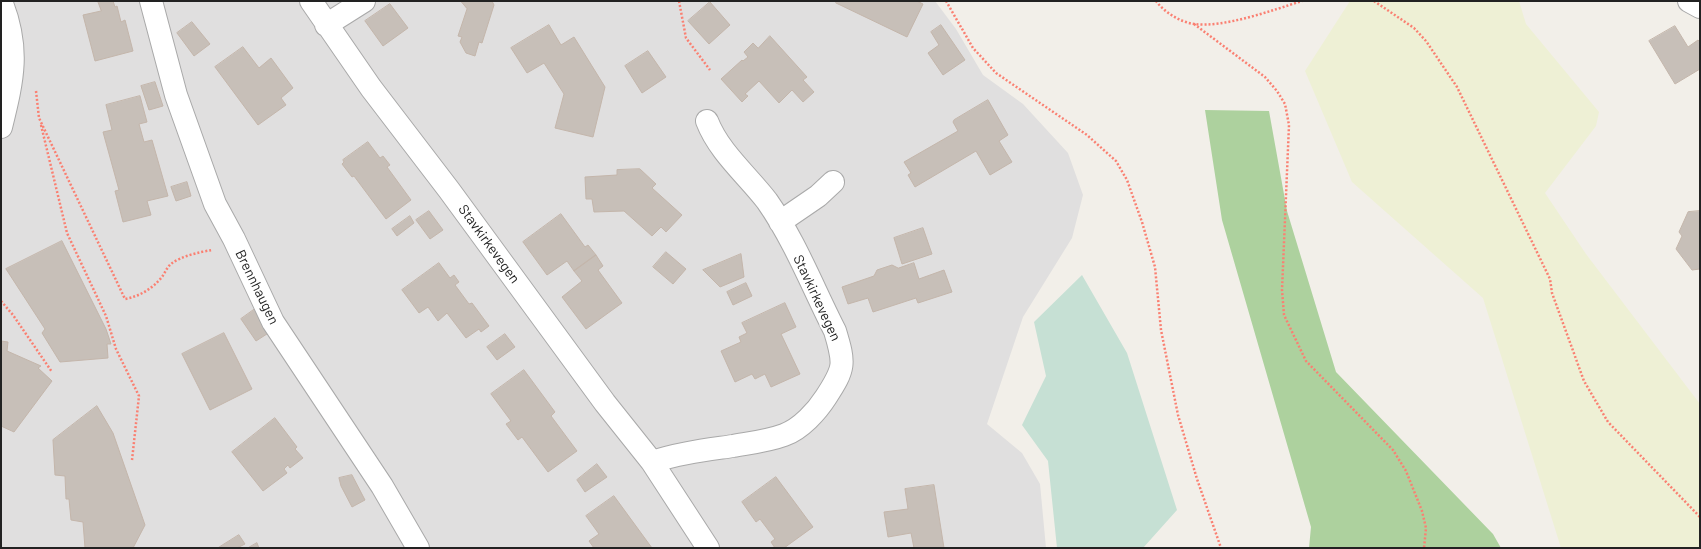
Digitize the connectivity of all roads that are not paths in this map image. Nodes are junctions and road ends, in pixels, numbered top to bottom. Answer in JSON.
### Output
{"nodes":[{"id":1,"x":1,"y":1,"type":"edge"},
{"id":2,"x":151,"y":1,"type":"edge"},
{"id":3,"x":311,"y":1,"type":"edge"},
{"id":4,"x":364,"y":1,"type":"edge"},
{"id":5,"x":1689,"y":1,"type":"edge"},
{"id":6,"x":1700,"y":8,"type":"edge"},
{"id":7,"x":326,"y":25,"type":"junction"},
{"id":8,"x":707,"y":121,"type":"dead end"},
{"id":9,"x":1,"y":127,"type":"edge"},
{"id":10,"x":833,"y":182,"type":"dead end"},
{"id":11,"x":780,"y":222,"type":"junction"},
{"id":12,"x":652,"y":462,"type":"junction"},
{"id":13,"x":418,"y":548,"type":"edge"},
{"id":14,"x":708,"y":548,"type":"edge"}],
"edges":[{"from":1,"to":9,"type":"street"},
{"from":2,"to":13,"type":"street","name":"Brennhaugen"},
{"from":3,"to":7,"type":"street","name":"Stavkirkevegen"},
{"from":4,"to":7,"type":"street"},
{"from":5,"to":6,"type":"street"},
{"from":7,"to":12,"type":"street","name":"Stavkirkevegen"},
{"from":8,"to":11,"type":"street","name":"Stavkirkevegen"},
{"from":10,"to":11,"type":"street"},
{"from":11,"to":12,"type":"street","name":"Stavkirkevegen"},
{"from":12,"to":14,"type":"street","name":"Stavkirkevegen"}]}
